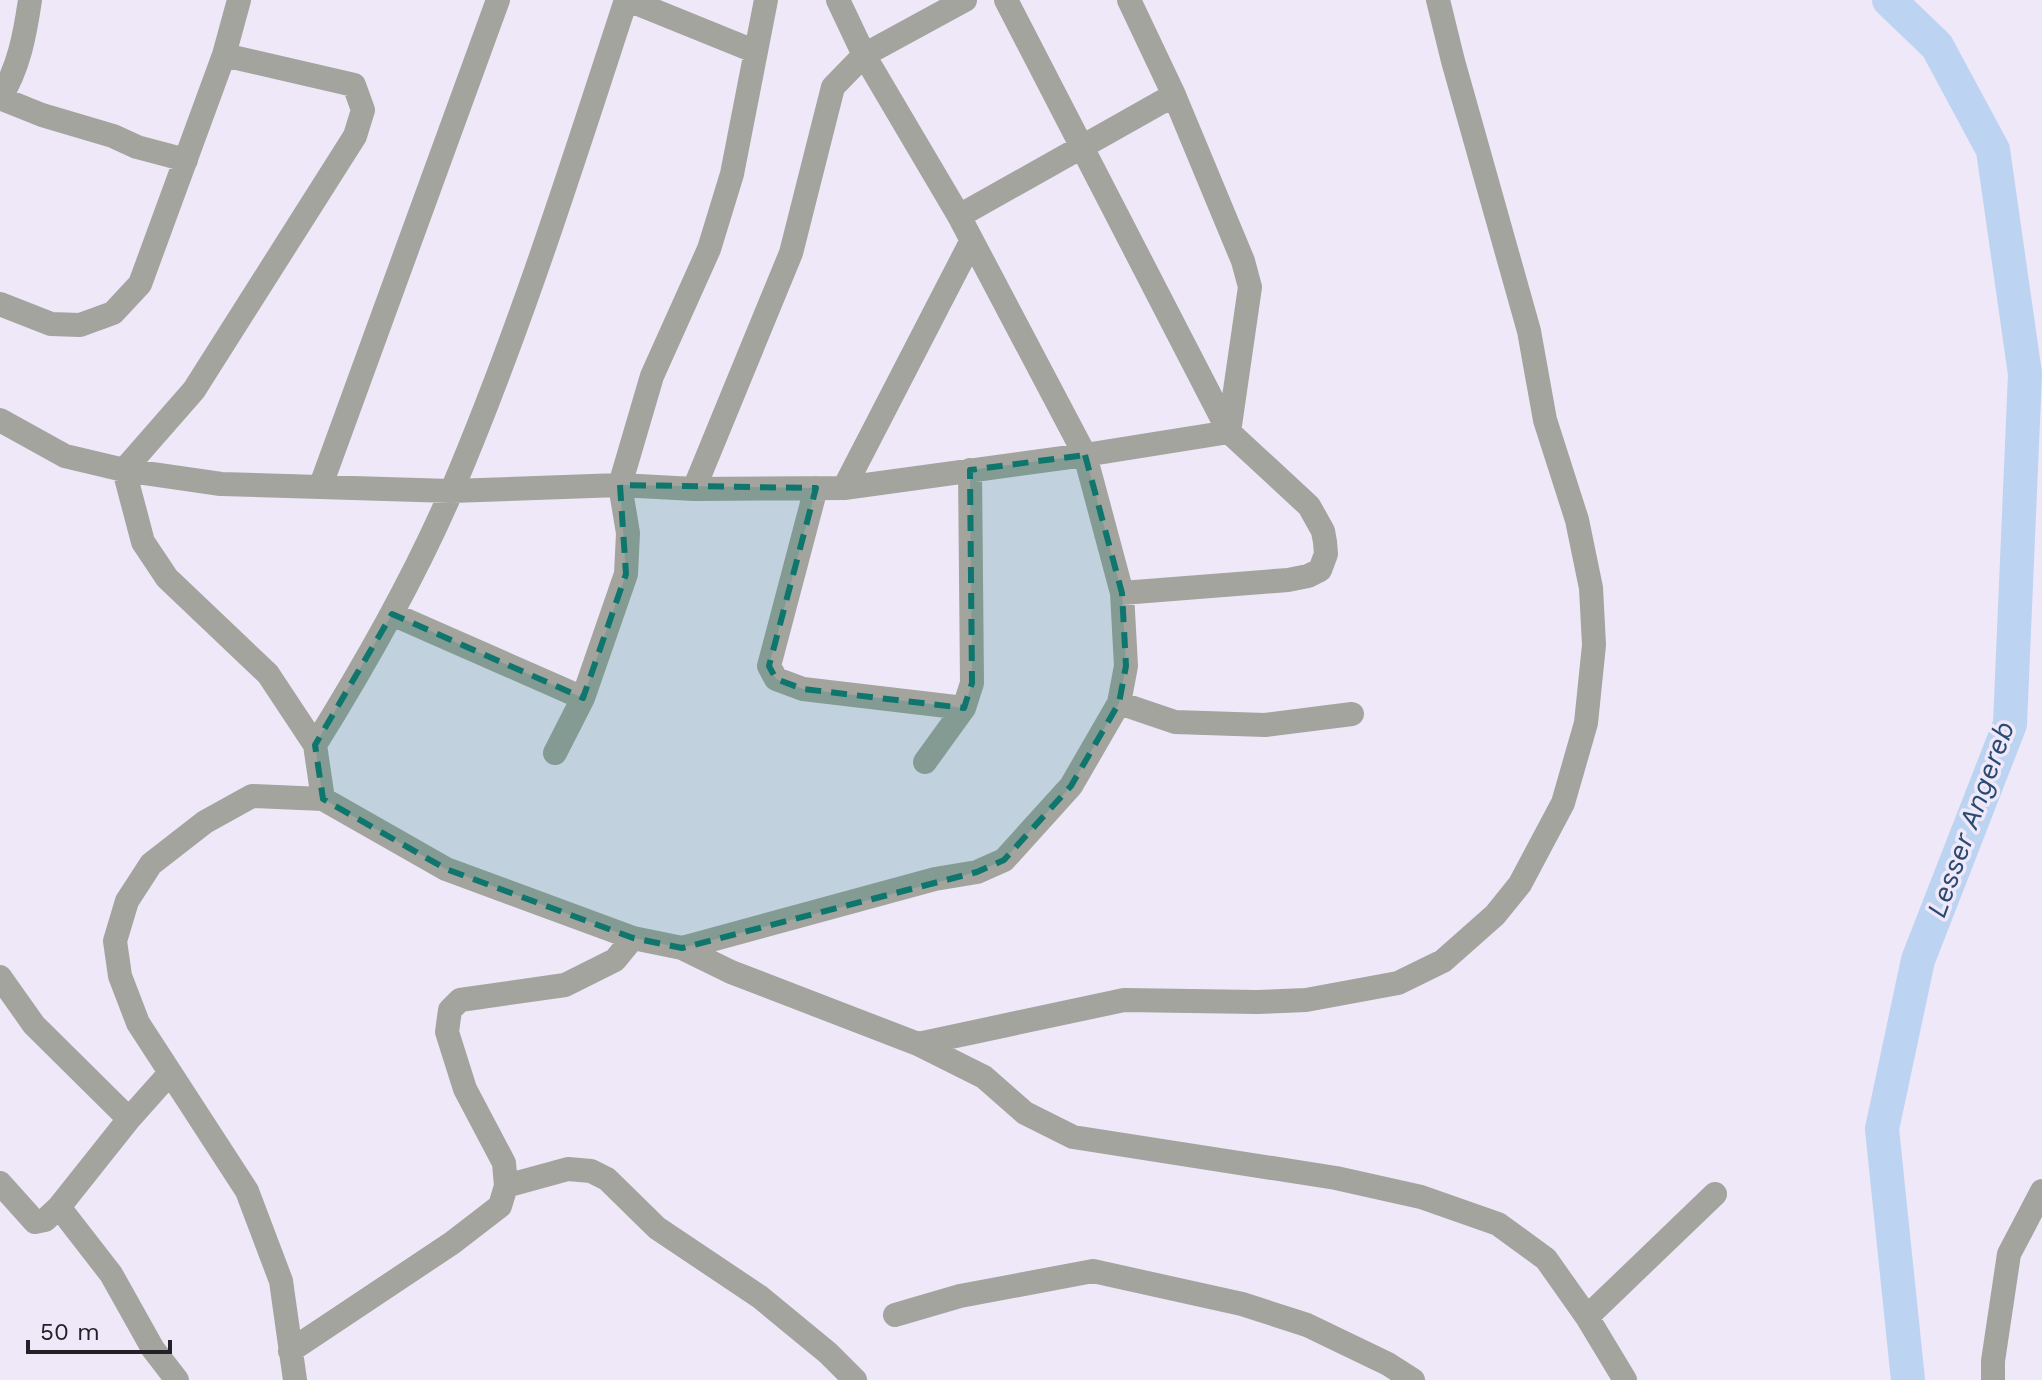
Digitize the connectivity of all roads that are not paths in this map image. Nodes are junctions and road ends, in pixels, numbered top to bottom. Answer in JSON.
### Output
{"nodes":[{"id":1,"x":30,"y":0,"type":"edge"},
{"id":2,"x":239,"y":0,"type":"edge"},
{"id":3,"x":498,"y":0,"type":"edge"},
{"id":4,"x":627,"y":0,"type":"edge"},
{"id":5,"x":766,"y":0,"type":"edge"},
{"id":6,"x":838,"y":0,"type":"edge"},
{"id":7,"x":965,"y":0,"type":"edge"},
{"id":8,"x":1006,"y":0,"type":"edge"},
{"id":9,"x":1129,"y":0,"type":"edge"},
{"id":10,"x":1438,"y":0,"type":"edge"},
{"id":11,"x":754,"y":51,"type":"junction"},
{"id":12,"x":224,"y":55,"type":"junction"},
{"id":13,"x":864,"y":55,"type":"junction"},
{"id":14,"x":1174,"y":95,"type":"junction"},
{"id":15,"x":0,"y":98,"type":"edge"},
{"id":16,"x":1082,"y":147,"type":"junction"},
{"id":17,"x":186,"y":160,"type":"junction"},
{"id":18,"x":959,"y":216,"type":"junction"},
{"id":19,"x":971,"y":242,"type":"junction"},
{"id":20,"x":0,"y":304,"type":"edge"},
{"id":21,"x":0,"y":420,"type":"edge"},
{"id":22,"x":1229,"y":432,"type":"junction"},
{"id":23,"x":1085,"y":455,"type":"junction"},
{"id":24,"x":124,"y":470,"type":"junction"},
{"id":25,"x":970,"y":470,"type":"junction"},
{"id":26,"x":321,"y":485,"type":"junction"},
{"id":27,"x":620,"y":485,"type":"junction"},
{"id":28,"x":816,"y":488,"type":"junction"},
{"id":29,"x":844,"y":488,"type":"junction"},
{"id":30,"x":694,"y":489,"type":"junction"},
{"id":31,"x":451,"y":491,"type":"junction"},
{"id":32,"x":1122,"y":593,"type":"junction"},
{"id":33,"x":392,"y":614,"type":"junction"},
{"id":34,"x":583,"y":698,"type":"junction"},
{"id":35,"x":1119,"y":703,"type":"junction"},
{"id":36,"x":964,"y":708,"type":"junction"},
{"id":37,"x":1352,"y":714,"type":"dead end"},
{"id":38,"x":315,"y":745,"type":"junction"},
{"id":39,"x":555,"y":753,"type":"dead end"},
{"id":40,"x":925,"y":762,"type":"dead end"},
{"id":41,"x":323,"y":799,"type":"junction"},
{"id":42,"x":633,"y":938,"type":"junction"},
{"id":43,"x":682,"y":948,"type":"junction"},
{"id":44,"x":0,"y":977,"type":"edge"},
{"id":45,"x":918,"y":1044,"type":"junction"},
{"id":46,"x":170,"y":1073,"type":"junction"},
{"id":47,"x":129,"y":1119,"type":"junction"},
{"id":48,"x":0,"y":1183,"type":"edge"},
{"id":49,"x":506,"y":1186,"type":"junction"},
{"id":50,"x":2042,"y":1191,"type":"edge"},
{"id":51,"x":1715,"y":1194,"type":"dead end"},
{"id":52,"x":59,"y":1207,"type":"junction"},
{"id":53,"x":895,"y":1315,"type":"dead end"},
{"id":54,"x":1587,"y":1317,"type":"junction"},
{"id":55,"x":290,"y":1351,"type":"junction"},
{"id":56,"x":177,"y":1380,"type":"edge"},
{"id":57,"x":295,"y":1380,"type":"edge"},
{"id":58,"x":855,"y":1380,"type":"edge"},
{"id":59,"x":1413,"y":1380,"type":"edge"},
{"id":60,"x":1625,"y":1380,"type":"edge"},
{"id":61,"x":1993,"y":1380,"type":"edge"}],
"edges":[{"from":1,"to":15,"type":"street"},
{"from":2,"to":12,"type":"street"},
{"from":3,"to":26,"type":"street"},
{"from":4,"to":11,"type":"street"},
{"from":4,"to":31,"type":"street"},
{"from":5,"to":11,"type":"street"},
{"from":6,"to":13,"type":"street"},
{"from":7,"to":13,"type":"street"},
{"from":8,"to":16,"type":"street"},
{"from":9,"to":14,"type":"street"},
{"from":10,"to":45,"type":"street"},
{"from":11,"to":27,"type":"street"},
{"from":12,"to":17,"type":"street"},
{"from":12,"to":24,"type":"street"},
{"from":13,"to":18,"type":"street"},
{"from":13,"to":30,"type":"street"},
{"from":14,"to":16,"type":"street"},
{"from":14,"to":22,"type":"street"},
{"from":15,"to":17,"type":"street"},
{"from":16,"to":18,"type":"street"},
{"from":16,"to":22,"type":"street"},
{"from":17,"to":20,"type":"street"},
{"from":18,"to":19,"type":"street"},
{"from":19,"to":23,"type":"street"},
{"from":19,"to":29,"type":"street"},
{"from":21,"to":24,"type":"street"},
{"from":22,"to":23,"type":"street"},
{"from":22,"to":32,"type":"street"},
{"from":23,"to":25,"type":"street"},
{"from":23,"to":32,"type":"street"},
{"from":24,"to":26,"type":"street"},
{"from":24,"to":38,"type":"street"},
{"from":25,"to":29,"type":"street"},
{"from":25,"to":36,"type":"street"},
{"from":26,"to":31,"type":"street"},
{"from":27,"to":30,"type":"street"},
{"from":27,"to":31,"type":"street"},
{"from":27,"to":34,"type":"street"},
{"from":28,"to":29,"type":"street"},
{"from":28,"to":30,"type":"street"},
{"from":28,"to":36,"type":"street"},
{"from":31,"to":33,"type":"street"},
{"from":32,"to":35,"type":"street"},
{"from":33,"to":34,"type":"street"},
{"from":33,"to":38,"type":"street"},
{"from":34,"to":39,"type":"street"},
{"from":35,"to":37,"type":"street"},
{"from":35,"to":43,"type":"street"},
{"from":36,"to":40,"type":"street"},
{"from":38,"to":41,"type":"street"},
{"from":41,"to":42,"type":"street"},
{"from":41,"to":46,"type":"street"},
{"from":42,"to":43,"type":"street"},
{"from":42,"to":49,"type":"street"},
{"from":43,"to":45,"type":"street"},
{"from":44,"to":47,"type":"street"},
{"from":45,"to":54,"type":"street"},
{"from":46,"to":47,"type":"street"},
{"from":46,"to":55,"type":"street"},
{"from":47,"to":52,"type":"street"},
{"from":48,"to":52,"type":"street"},
{"from":49,"to":55,"type":"street"},
{"from":49,"to":58,"type":"street"},
{"from":50,"to":61,"type":"street"},
{"from":51,"to":54,"type":"street"},
{"from":52,"to":56,"type":"street"},
{"from":53,"to":59,"type":"street"},
{"from":54,"to":60,"type":"street"},
{"from":55,"to":57,"type":"street"}]}
